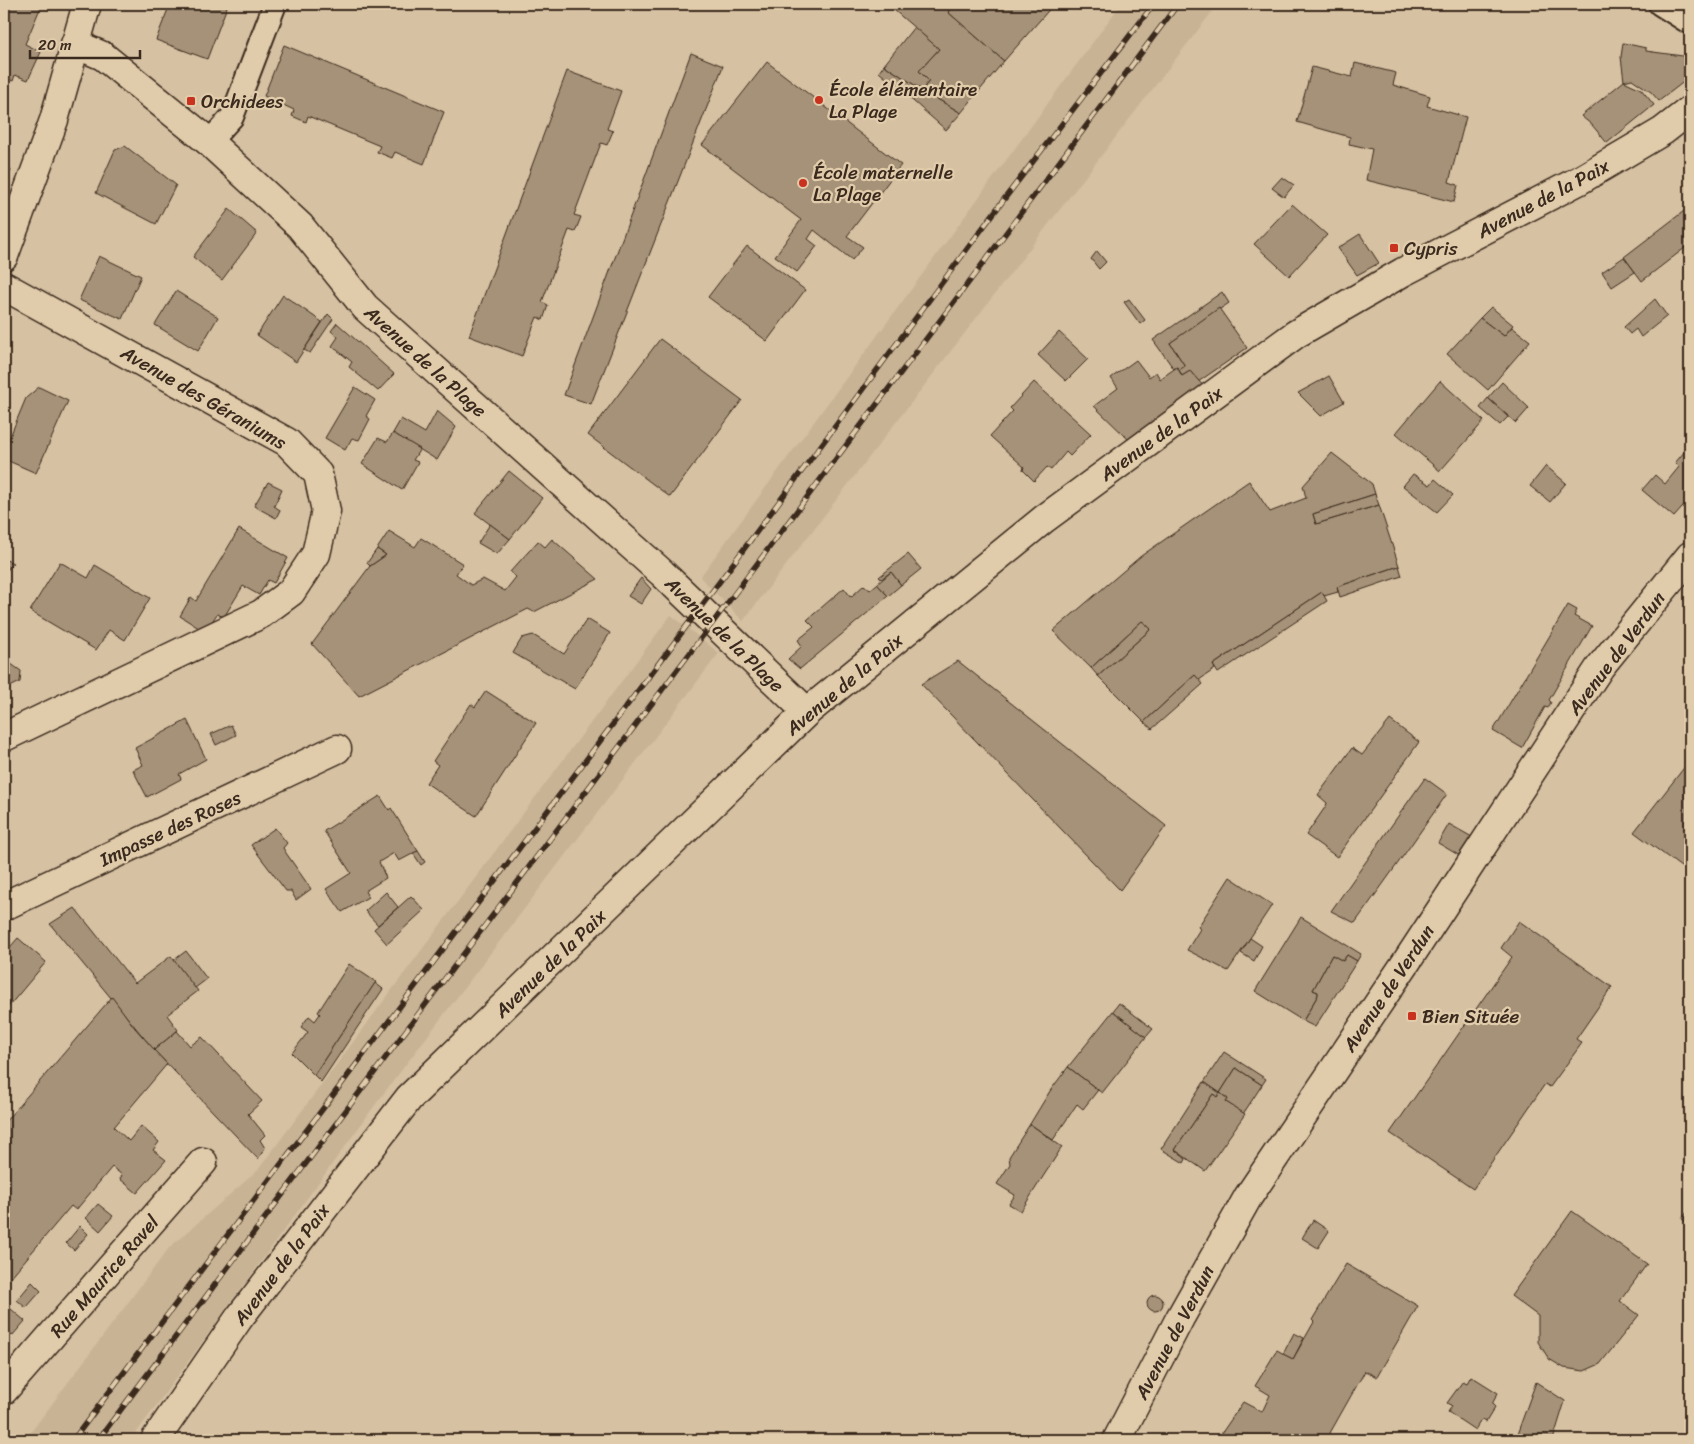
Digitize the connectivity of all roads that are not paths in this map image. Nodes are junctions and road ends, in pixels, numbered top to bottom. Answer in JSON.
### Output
{"nodes":[{"id":1,"x":87,"y":4,"type":"edge"},
{"id":2,"x":275,"y":4,"type":"edge"},
{"id":3,"x":1660,"y":4,"type":"edge"},
{"id":4,"x":1690,"y":23,"type":"edge"},
{"id":5,"x":75,"y":44,"type":"junction"},
{"id":6,"x":1690,"y":110,"type":"edge"},
{"id":7,"x":209,"y":142,"type":"junction"},
{"id":8,"x":4,"y":256,"type":"edge"},
{"id":9,"x":4,"y":286,"type":"edge"},
{"id":10,"x":1690,"y":556,"type":"edge"},
{"id":11,"x":807,"y":712,"type":"junction"},
{"id":12,"x":4,"y":737,"type":"edge"},
{"id":13,"x":337,"y":749,"type":"dead end"},
{"id":14,"x":4,"y":906,"type":"edge"},
{"id":15,"x":203,"y":1162,"type":"dead end"},
{"id":16,"x":4,"y":1390,"type":"edge"},
{"id":17,"x":155,"y":1440,"type":"edge"},
{"id":18,"x":1117,"y":1440,"type":"edge"}],
"edges":[{"from":1,"to":5,"type":"street"},
{"from":2,"to":7,"type":"lane"},
{"from":3,"to":4,"type":"lane"},
{"from":5,"to":7,"type":"street","name":"Avenue de la Plage"},
{"from":5,"to":8,"type":"street"},
{"from":6,"to":11,"type":"street","name":"Avenue de la Paix"},
{"from":7,"to":11,"type":"street","name":"Avenue de la Plage"},
{"from":9,"to":12,"type":"street","name":"Avenue des Géraniums"},
{"from":10,"to":18,"type":"street","name":"Avenue de Verdun"},
{"from":11,"to":17,"type":"street","name":"Avenue de la Paix"},
{"from":13,"to":14,"type":"street","name":"Impasse des Roses"},
{"from":15,"to":16,"type":"street","name":"Rue Maurice Ravel"}]}
